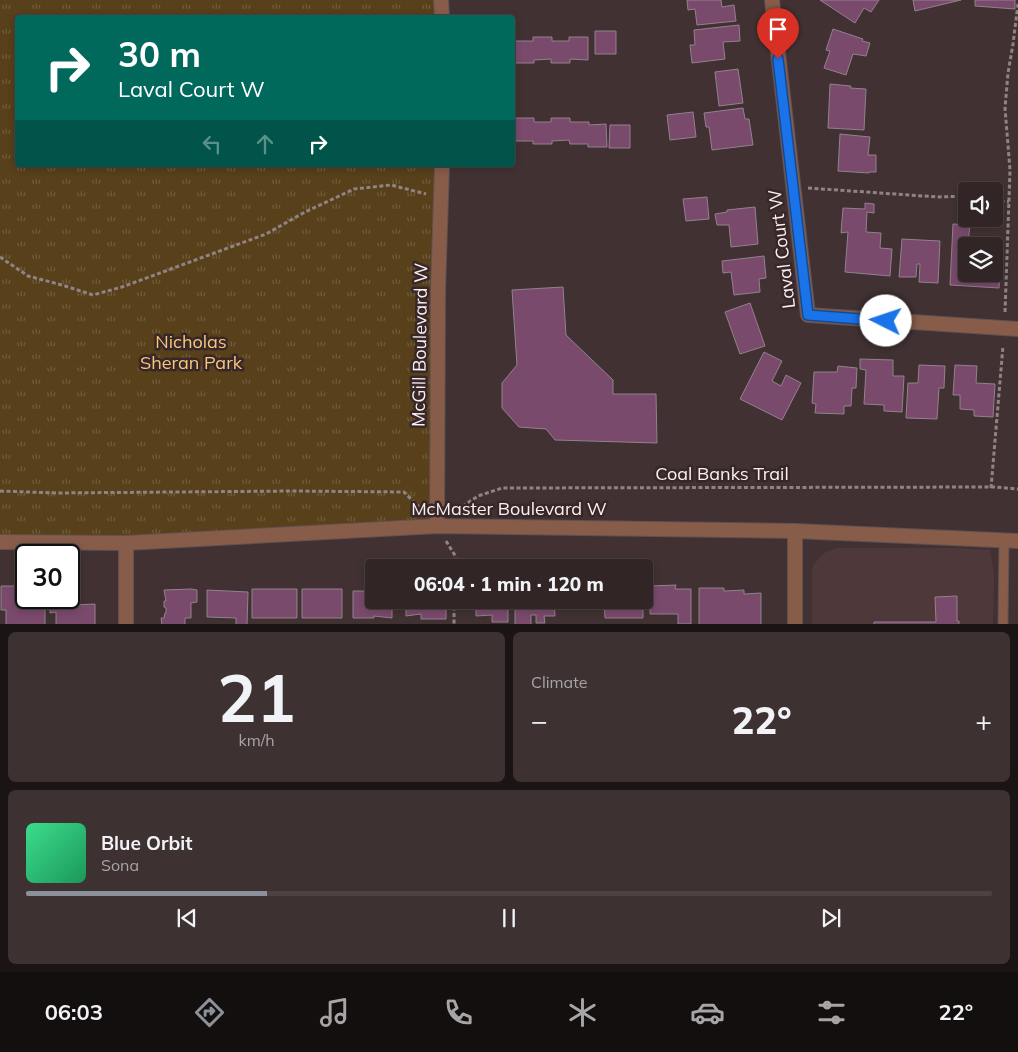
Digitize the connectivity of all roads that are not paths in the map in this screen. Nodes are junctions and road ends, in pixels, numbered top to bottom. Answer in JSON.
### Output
{"nodes":[{"id":1,"x":442,"y":0,"type":"edge"},
{"id":2,"x":772,"y":0,"type":"edge"},
{"id":3,"x":442,"y":15,"type":"edge"},
{"id":4,"x":442,"y":167,"type":"edge"},
{"id":5,"x":1018,"y":329,"type":"edge"},
{"id":6,"x":437,"y":526,"type":"junction"},
{"id":7,"x":795,"y":531,"type":"junction"},
{"id":8,"x":1011,"y":541,"type":"edge"},
{"id":9,"x":0,"y":542,"type":"edge"},
{"id":10,"x":126,"y":543,"type":"junction"},
{"id":11,"x":126,"y":624,"type":"edge"},
{"id":12,"x":795,"y":624,"type":"edge"},
{"id":13,"x":1003,"y":624,"type":"edge"}],
"edges":[{"from":1,"to":3,"type":"street"},
{"from":2,"to":5,"type":"street","name":"Laval Court W"},
{"from":4,"to":6,"type":"street","name":"McGill Boulevard W"},
{"from":6,"to":7,"type":"street","name":"McMaster Boulevard W"},
{"from":6,"to":10,"type":"street","name":"McMaster Boulevard W"},
{"from":7,"to":8,"type":"street","name":"McMaster Boulevard W"},
{"from":7,"to":12,"type":"street"},
{"from":8,"to":13,"type":"lane"},
{"from":9,"to":10,"type":"street","name":"McMaster Boulevard W"},
{"from":10,"to":11,"type":"street"}]}
